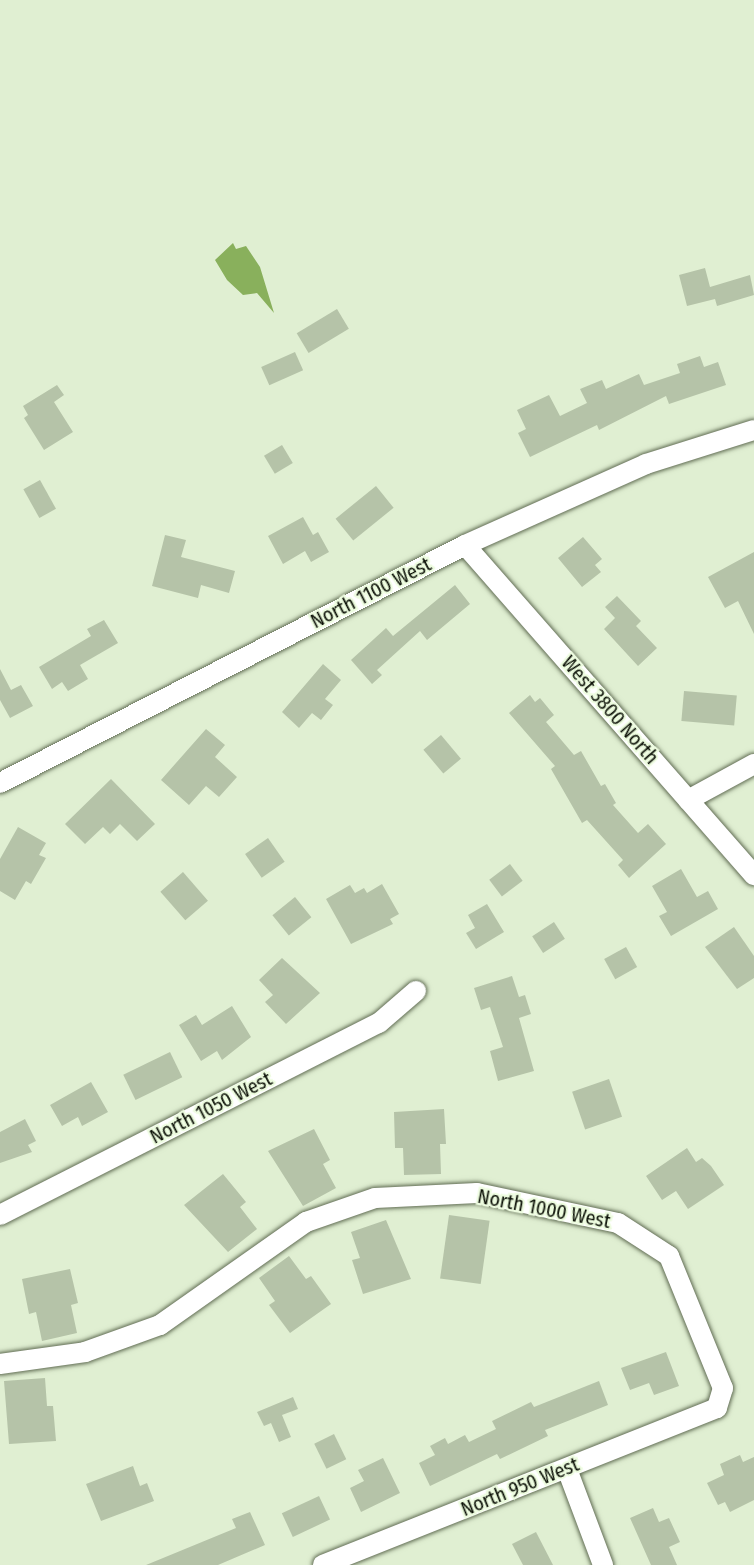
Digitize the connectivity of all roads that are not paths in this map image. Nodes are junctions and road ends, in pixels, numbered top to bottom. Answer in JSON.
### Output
{"nodes":[{"id":1,"x":754,"y":430,"type":"edge"},
{"id":2,"x":465,"y":545,"type":"junction"},
{"id":3,"x":754,"y":764,"type":"edge"},
{"id":4,"x":0,"y":783,"type":"edge"},
{"id":5,"x":688,"y":800,"type":"junction"},
{"id":6,"x":754,"y":876,"type":"edge"},
{"id":7,"x":416,"y":991,"type":"dead end"},
{"id":8,"x":0,"y":1215,"type":"edge"},
{"id":9,"x":0,"y":1364,"type":"edge"},
{"id":10,"x":717,"y":1408,"type":"joint"},
{"id":11,"x":567,"y":1468,"type":"junction"},
{"id":12,"x":323,"y":1565,"type":"edge"},
{"id":13,"x":603,"y":1565,"type":"edge"}],
"edges":[{"from":1,"to":2,"type":"street","name":"North 1100 West"},
{"from":2,"to":4,"type":"street","name":"North 1100 West"},
{"from":2,"to":5,"type":"street","name":"West 3800 North"},
{"from":3,"to":5,"type":"street"},
{"from":5,"to":6,"type":"street","name":"West 3800 North"},
{"from":7,"to":8,"type":"street","name":"North 1050 West"},
{"from":9,"to":10,"type":"street","name":"North 1000 West"},
{"from":10,"to":11,"type":"street","name":"North 950 West"},
{"from":11,"to":12,"type":"street","name":"North 950 West"},
{"from":11,"to":13,"type":"street"}]}
